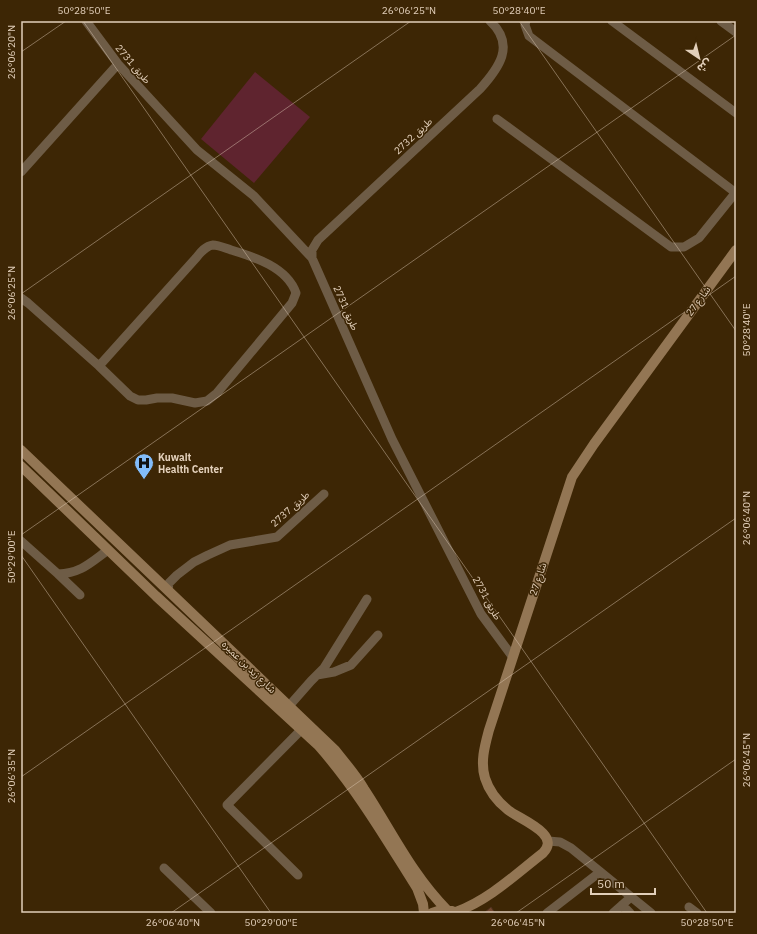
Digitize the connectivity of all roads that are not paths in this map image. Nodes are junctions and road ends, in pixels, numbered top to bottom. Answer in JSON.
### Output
{"nodes":[{"id":1,"x":86,"y":21,"type":"edge"},
{"id":2,"x":490,"y":21,"type":"edge"},
{"id":3,"x":526,"y":21,"type":"edge"},
{"id":4,"x":612,"y":21,"type":"edge"},
{"id":5,"x":720,"y":21,"type":"edge"},
{"id":6,"x":736,"y":32,"type":"edge"},
{"id":7,"x":118,"y":64,"type":"junction"},
{"id":8,"x":736,"y":113,"type":"edge"},
{"id":9,"x":497,"y":119,"type":"dead end"},
{"id":10,"x":21,"y":172,"type":"edge"},
{"id":11,"x":736,"y":192,"type":"edge"},
{"id":12,"x":736,"y":250,"type":"edge"},
{"id":13,"x":312,"y":258,"type":"junction"},
{"id":14,"x":21,"y":298,"type":"edge"},
{"id":15,"x":99,"y":366,"type":"junction"},
{"id":16,"x":21,"y":450,"type":"edge"},
{"id":17,"x":21,"y":466,"type":"edge"},
{"id":18,"x":324,"y":494,"type":"dead end"},
{"id":19,"x":61,"y":504,"type":"junction"},
{"id":20,"x":96,"y":521,"type":"junction"},
{"id":21,"x":21,"y":541,"type":"edge"},
{"id":22,"x":108,"y":550,"type":"junction"},
{"id":23,"x":58,"y":574,"type":"junction"},
{"id":24,"x":160,"y":583,"type":"junction"},
{"id":25,"x":168,"y":590,"type":"junction"},
{"id":26,"x":80,"y":595,"type":"dead end"},
{"id":27,"x":156,"y":596,"type":"junction"},
{"id":28,"x":367,"y":598,"type":"dead end"},
{"id":29,"x":378,"y":635,"type":"dead end"},
{"id":30,"x":512,"y":656,"type":"junction"},
{"id":31,"x":317,"y":675,"type":"junction"},
{"id":32,"x":289,"y":706,"type":"junction"},
{"id":33,"x":302,"y":729,"type":"junction"},
{"id":34,"x":548,"y":841,"type":"junction"},
{"id":35,"x":164,"y":868,"type":"dead end"},
{"id":36,"x":600,"y":872,"type":"junction"},
{"id":37,"x":298,"y":875,"type":"dead end"},
{"id":38,"x":631,"y":897,"type":"junction"},
{"id":39,"x":485,"y":898,"type":"junction"},
{"id":40,"x":622,"y":905,"type":"junction"},
{"id":41,"x":689,"y":907,"type":"dead end"},
{"id":42,"x":453,"y":912,"type":"edge"},
{"id":43,"x":211,"y":913,"type":"edge"},
{"id":44,"x":424,"y":913,"type":"edge"},
{"id":45,"x":432,"y":913,"type":"edge"},
{"id":46,"x":476,"y":913,"type":"edge"},
{"id":47,"x":547,"y":913,"type":"edge"},
{"id":48,"x":613,"y":913,"type":"edge"},
{"id":49,"x":630,"y":913,"type":"edge"},
{"id":50,"x":651,"y":913,"type":"edge"},
{"id":51,"x":697,"y":913,"type":"edge"}],
"edges":[{"from":1,"to":7,"type":"street","name":"طريق 2731"},
{"from":2,"to":13,"type":"street","name":"طريق 2732"},
{"from":3,"to":11,"type":"street"},
{"from":4,"to":8,"type":"street"},
{"from":5,"to":6,"type":"street"},
{"from":7,"to":10,"type":"street"},
{"from":7,"to":13,"type":"street","name":"طريق 2731"},
{"from":9,"to":11,"type":"street"},
{"from":12,"to":30,"type":"street","name":"شارع 27"},
{"from":13,"to":30,"type":"street","name":"طريق 2731"},
{"from":14,"to":15,"type":"street"},
{"from":15,"to":15,"type":"street"},
{"from":16,"to":20,"type":"street","name":"شارع زيد بن عميره"},
{"from":17,"to":19,"type":"street","name":"شارع زيد بن عميره"},
{"from":18,"to":25,"type":"street","name":"طريق 2737"},
{"from":19,"to":20,"type":"street"},
{"from":19,"to":22,"type":"street","name":"شارع زيد بن عميره"},
{"from":20,"to":24,"type":"street","name":"شارع زيد بن عميره"},
{"from":21,"to":23,"type":"street"},
{"from":22,"to":23,"type":"street"},
{"from":22,"to":27,"type":"street","name":"شارع زيد بن عميره"},
{"from":23,"to":26,"type":"street"},
{"from":24,"to":25,"type":"street","name":"شارع زيد بن عميره"},
{"from":24,"to":27,"type":"street"},
{"from":25,"to":32,"type":"street","name":"شارع زيد بن عميره"},
{"from":27,"to":33,"type":"street","name":"شارع زيد بن عميره"},
{"from":28,"to":31,"type":"street"},
{"from":29,"to":31,"type":"street"},
{"from":30,"to":34,"type":"street","name":"شارع 27"},
{"from":31,"to":32,"type":"street"},
{"from":32,"to":42,"type":"street","name":"شارع زيد بن عميره"},
{"from":33,"to":37,"type":"street"},
{"from":33,"to":44,"type":"street","name":"شارع زيد بن عميره"},
{"from":34,"to":36,"type":"street"},
{"from":34,"to":39,"type":"street"},
{"from":35,"to":43,"type":"street"},
{"from":36,"to":38,"type":"street"},
{"from":36,"to":47,"type":"street"},
{"from":38,"to":40,"type":"street"},
{"from":38,"to":50,"type":"street"},
{"from":39,"to":42,"type":"street"},
{"from":39,"to":46,"type":"street"},
{"from":40,"to":48,"type":"street"},
{"from":40,"to":49,"type":"street"},
{"from":41,"to":51,"type":"street"},
{"from":42,"to":45,"type":"street"}]}
